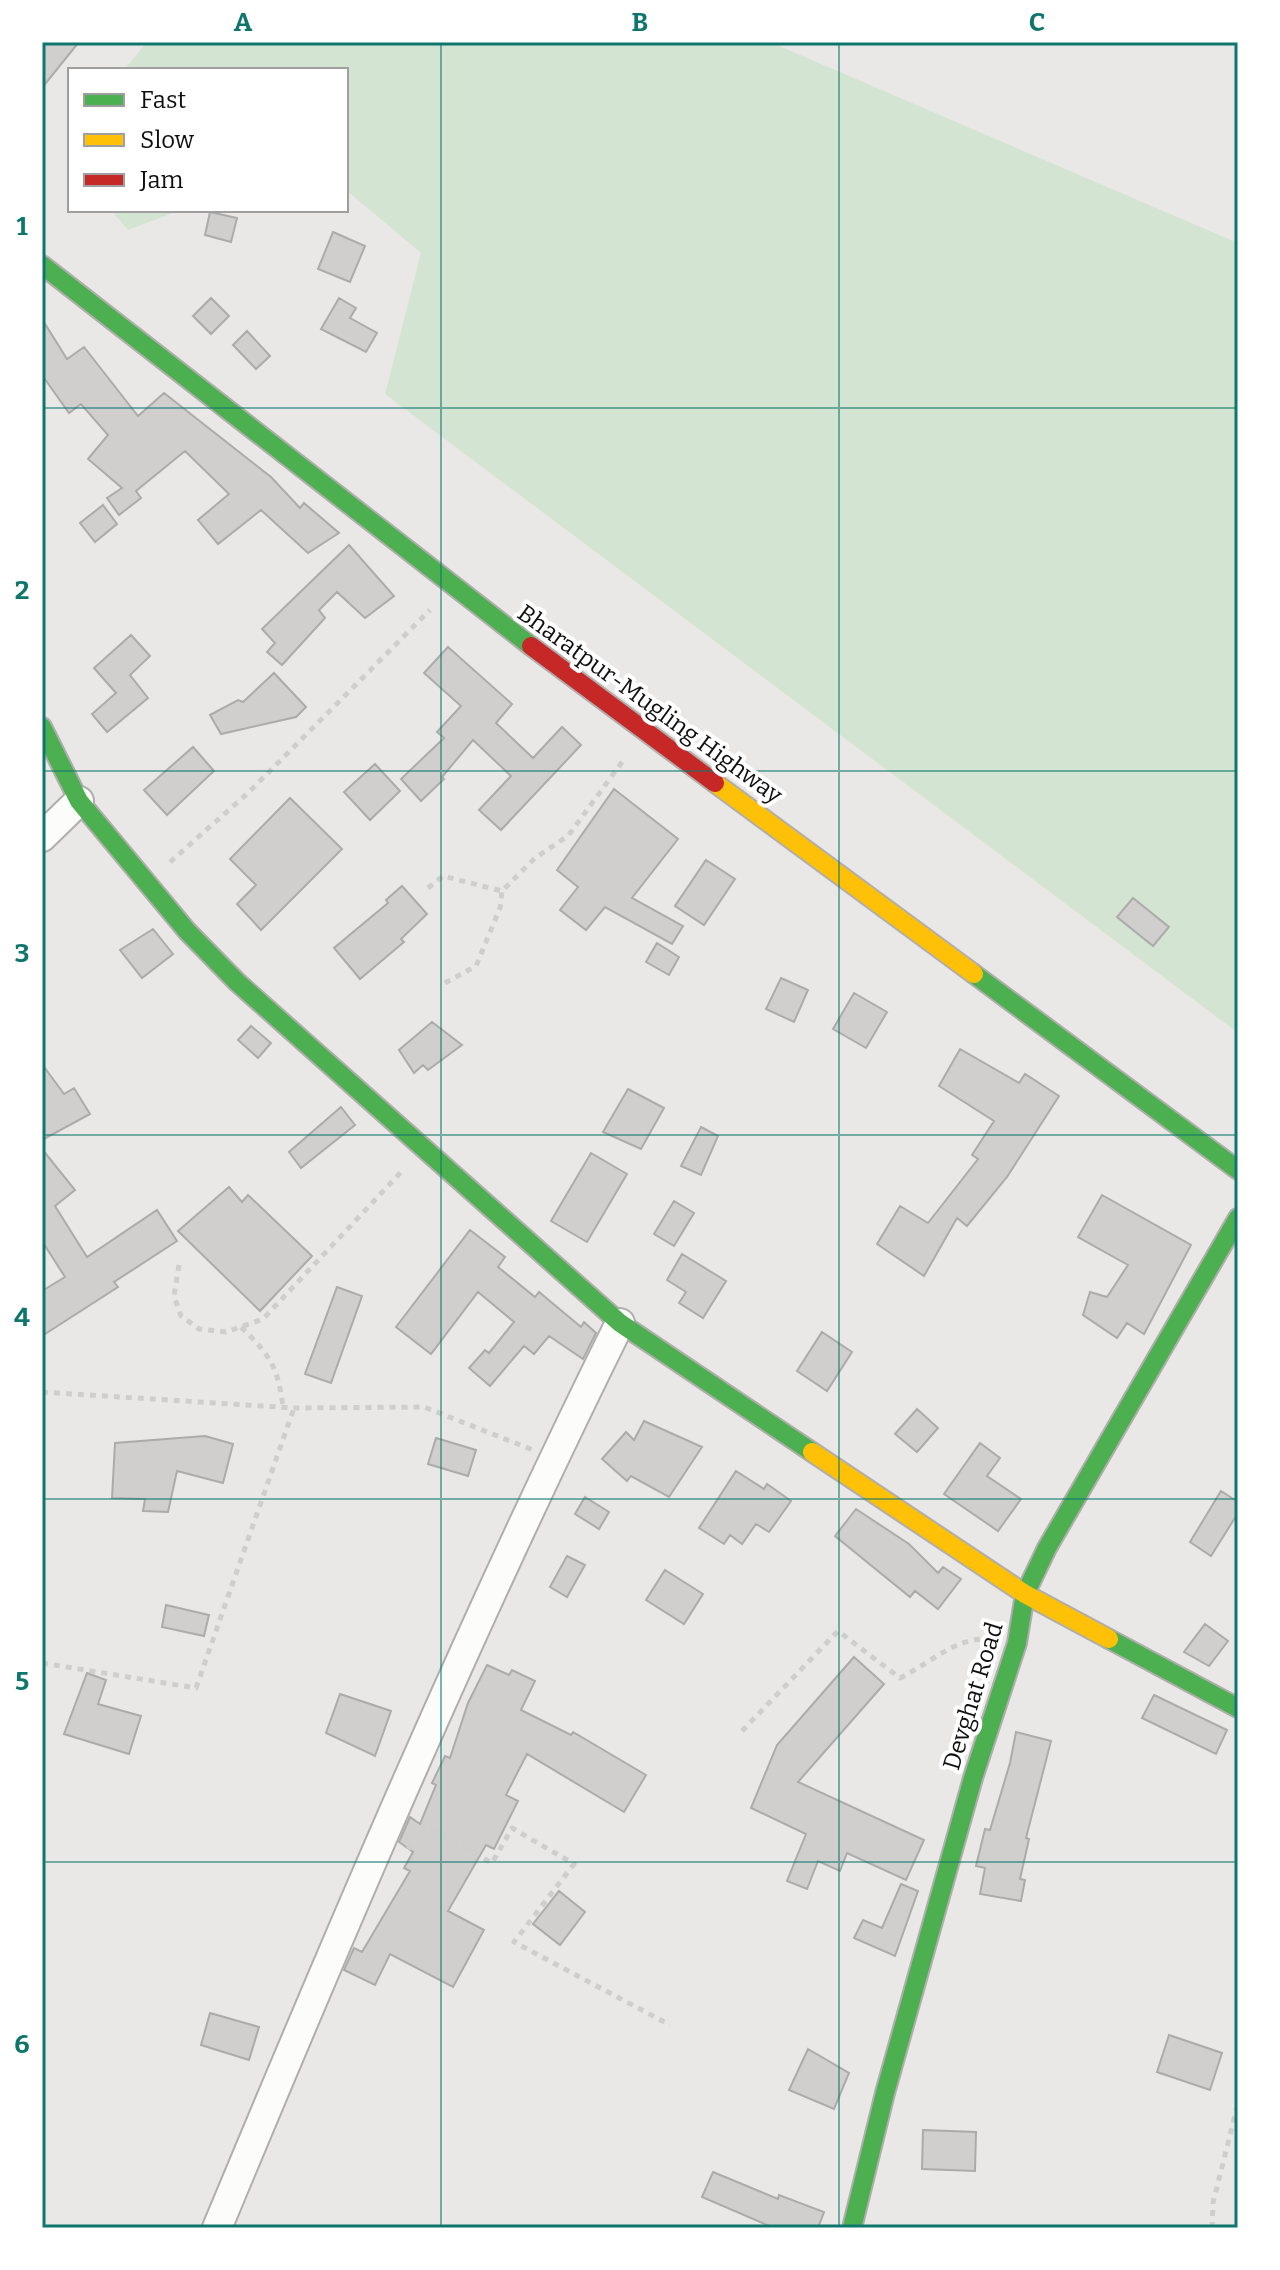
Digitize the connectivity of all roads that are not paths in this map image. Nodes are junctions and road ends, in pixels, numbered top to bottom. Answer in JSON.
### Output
{"nodes":[{"id":1,"x":42,"y":265,"type":"edge"},
{"id":2,"x":42,"y":727,"type":"edge"},
{"id":3,"x":79,"y":801,"type":"junction"},
{"id":4,"x":42,"y":837,"type":"edge"},
{"id":5,"x":1238,"y":1170,"type":"edge"},
{"id":6,"x":1238,"y":1218,"type":"edge"},
{"id":7,"x":620,"y":1323,"type":"junction"},
{"id":8,"x":1025,"y":1594,"type":"junction"},
{"id":9,"x":1238,"y":1708,"type":"edge"},
{"id":10,"x":217,"y":2228,"type":"edge"},
{"id":11,"x":852,"y":2228,"type":"edge"}],
"edges":[{"from":1,"to":5,"type":"main road","name":"Bharatpur-Mugling Highway"},
{"from":2,"to":3,"type":"main road"},
{"from":3,"to":4,"type":"street"},
{"from":3,"to":7,"type":"main road"},
{"from":6,"to":8,"type":"main road","name":"Devghat Road"},
{"from":7,"to":8,"type":"main road"},
{"from":7,"to":10,"type":"street"},
{"from":8,"to":9,"type":"main road"},
{"from":8,"to":11,"type":"main road","name":"Devghat Road"}]}
